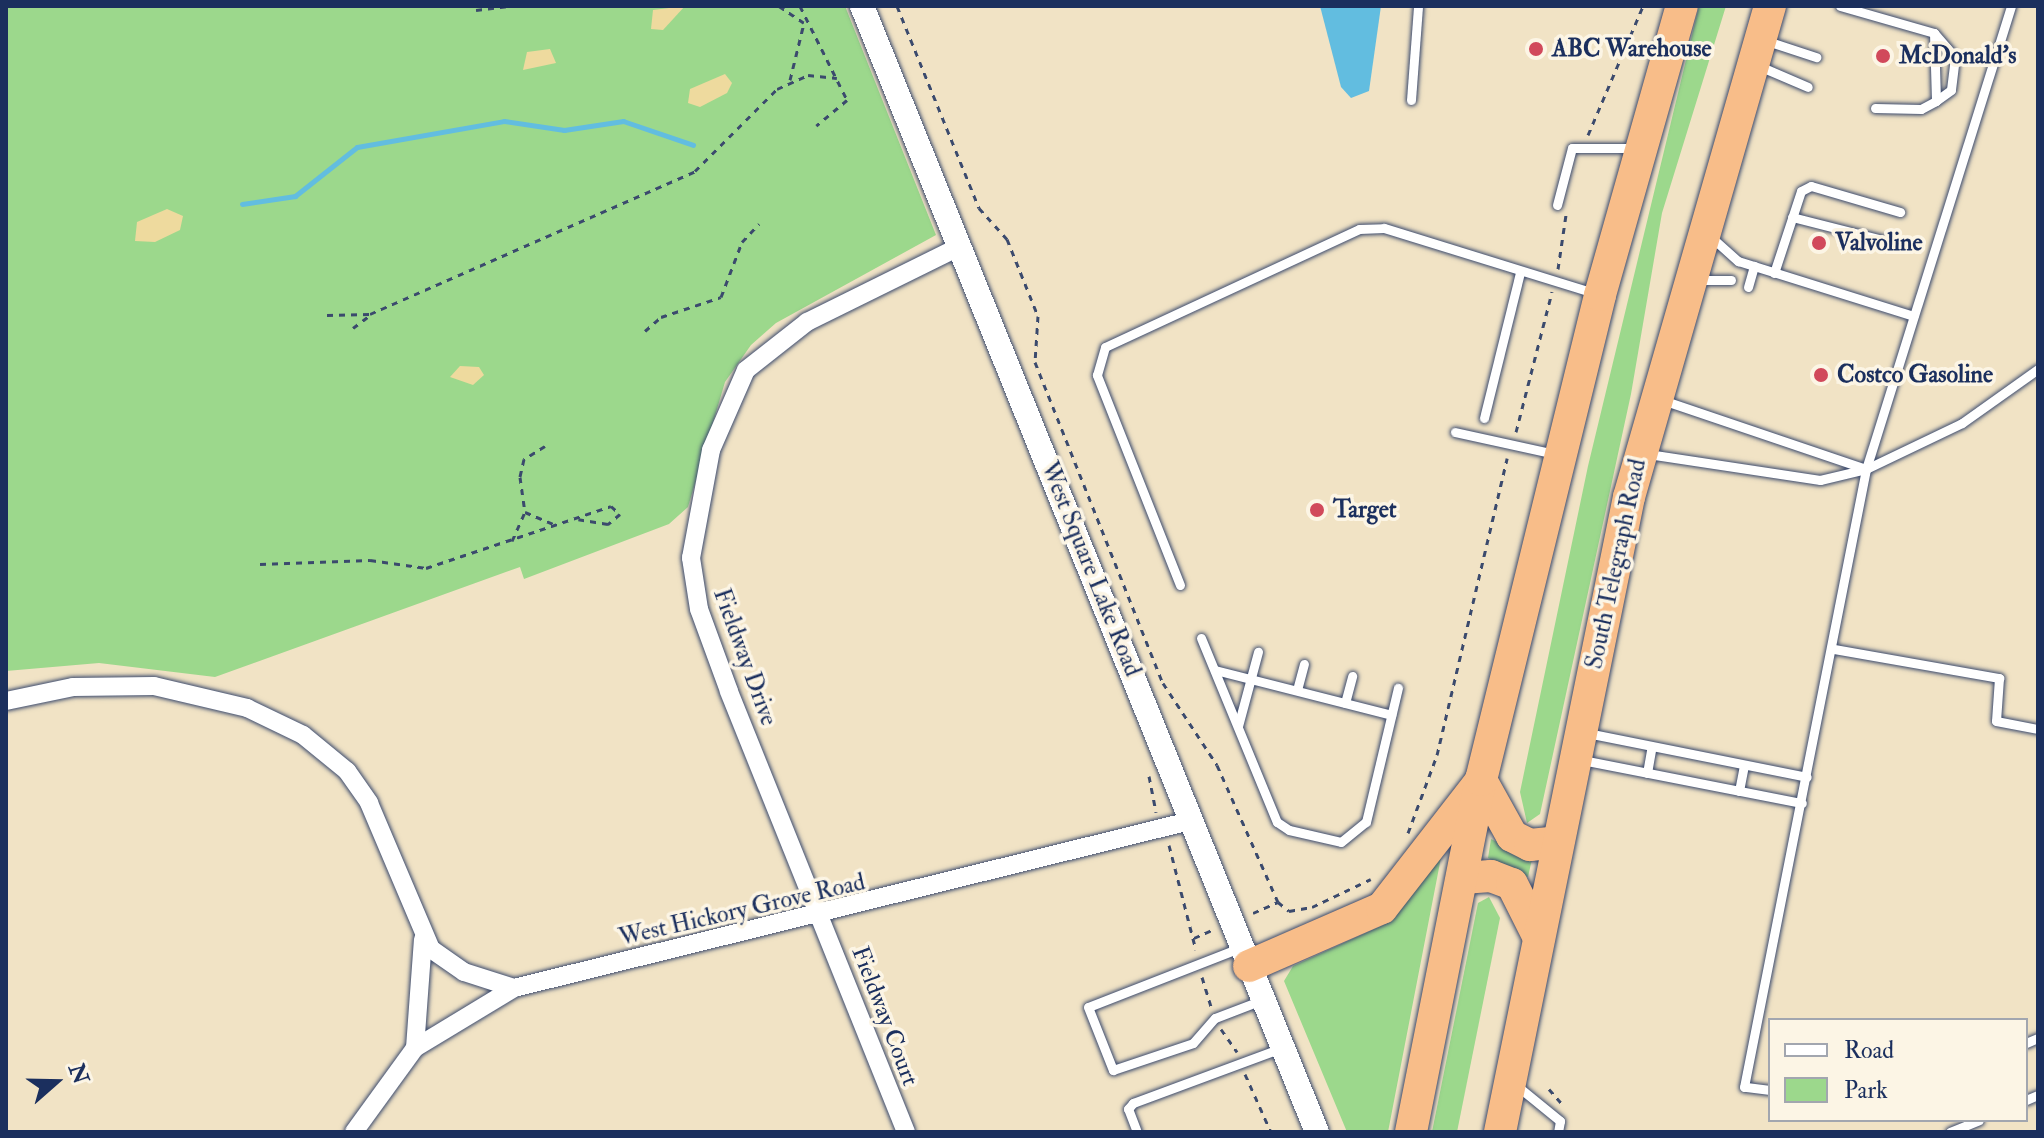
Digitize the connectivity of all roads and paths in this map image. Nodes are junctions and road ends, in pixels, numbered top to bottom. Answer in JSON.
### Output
{"nodes":[{"id":1,"x":507,"y":6,"type":"edge"},
{"id":2,"x":779,"y":6,"type":"edge"},
{"id":3,"x":800,"y":6,"type":"edge"},
{"id":4,"x":862,"y":6,"type":"edge"},
{"id":5,"x":897,"y":6,"type":"edge"},
{"id":6,"x":1418,"y":6,"type":"edge"},
{"id":7,"x":1643,"y":6,"type":"edge"},
{"id":8,"x":1682,"y":6,"type":"edge"},
{"id":9,"x":1770,"y":6,"type":"edge"},
{"id":10,"x":1840,"y":6,"type":"edge"},
{"id":11,"x":2011,"y":6,"type":"edge"},
{"id":12,"x":476,"y":10,"type":"dead end"},
{"id":13,"x":804,"y":23,"type":"junction"},
{"id":14,"x":1934,"y":33,"type":"junction"},
{"id":15,"x":1756,"y":51,"type":"junction"},
{"id":16,"x":1816,"y":57,"type":"dead end"},
{"id":17,"x":837,"y":78,"type":"junction"},
{"id":18,"x":791,"y":81,"type":"junction"},
{"id":19,"x":1808,"y":87,"type":"dead end"},
{"id":20,"x":1411,"y":100,"type":"dead end"},
{"id":21,"x":1936,"y":101,"type":"junction"},
{"id":22,"x":1875,"y":108,"type":"dead end"},
{"id":23,"x":816,"y":126,"type":"dead end"},
{"id":24,"x":1589,"y":130,"type":"dead end"},
{"id":25,"x":1639,"y":148,"type":"junction"},
{"id":26,"x":1557,"y":205,"type":"dead end"},
{"id":27,"x":1900,"y":212,"type":"dead end"},
{"id":28,"x":1792,"y":217,"type":"junction"},
{"id":29,"x":759,"y":224,"type":"dead end"},
{"id":30,"x":1702,"y":228,"type":"junction"},
{"id":31,"x":1891,"y":242,"type":"dead end"},
{"id":32,"x":959,"y":247,"type":"junction"},
{"id":33,"x":1754,"y":266,"type":"junction"},
{"id":34,"x":1520,"y":273,"type":"junction"},
{"id":35,"x":1774,"y":273,"type":"junction"},
{"id":36,"x":1687,"y":280,"type":"junction"},
{"id":37,"x":1731,"y":280,"type":"dead end"},
{"id":38,"x":1748,"y":287,"type":"dead end"},
{"id":39,"x":1600,"y":295,"type":"junction"},
{"id":40,"x":1549,"y":305,"type":"dead end"},
{"id":41,"x":370,"y":314,"type":"junction"},
{"id":42,"x":327,"y":315,"type":"dead end"},
{"id":43,"x":1914,"y":316,"type":"junction"},
{"id":44,"x":353,"y":328,"type":"dead end"},
{"id":45,"x":645,"y":331,"type":"dead end"},
{"id":46,"x":2038,"y":369,"type":"edge"},
{"id":47,"x":1655,"y":397,"type":"junction"},
{"id":48,"x":1484,"y":418,"type":"dead end"},
{"id":49,"x":1517,"y":429,"type":"dead end"},
{"id":50,"x":1455,"y":432,"type":"dead end"},
{"id":51,"x":545,"y":446,"type":"dead end"},
{"id":52,"x":1641,"y":452,"type":"junction"},
{"id":53,"x":1562,"y":455,"type":"junction"},
{"id":54,"x":1507,"y":460,"type":"dead end"},
{"id":55,"x":1866,"y":469,"type":"junction"},
{"id":56,"x":525,"y":512,"type":"junction"},
{"id":57,"x":578,"y":519,"type":"junction"},
{"id":58,"x":555,"y":525,"type":"junction"},
{"id":59,"x":512,"y":541,"type":"junction"},
{"id":60,"x":260,"y":564,"type":"dead end"},
{"id":61,"x":1180,"y":585,"type":"dead end"},
{"id":62,"x":1201,"y":638,"type":"dead end"},
{"id":63,"x":1834,"y":649,"type":"junction"},
{"id":64,"x":1258,"y":652,"type":"dead end"},
{"id":65,"x":1304,"y":664,"type":"dead end"},
{"id":66,"x":1215,"y":670,"type":"junction"},
{"id":67,"x":1352,"y":676,"type":"dead end"},
{"id":68,"x":1251,"y":679,"type":"junction"},
{"id":69,"x":1398,"y":688,"type":"dead end"},
{"id":70,"x":1297,"y":690,"type":"junction"},
{"id":71,"x":6,"y":701,"type":"edge"},
{"id":72,"x":1345,"y":703,"type":"junction"},
{"id":73,"x":1391,"y":715,"type":"junction"},
{"id":74,"x":1238,"y":727,"type":"junction"},
{"id":75,"x":2038,"y":729,"type":"edge"},
{"id":76,"x":1578,"y":745,"type":"junction"},
{"id":77,"x":1652,"y":746,"type":"junction"},
{"id":78,"x":1744,"y":765,"type":"junction"},
{"id":79,"x":1647,"y":773,"type":"junction"},
{"id":80,"x":1807,"y":777,"type":"junction"},
{"id":81,"x":1481,"y":780,"type":"junction"},
{"id":82,"x":1739,"y":791,"type":"junction"},
{"id":83,"x":1802,"y":803,"type":"junction"},
{"id":84,"x":1194,"y":820,"type":"junction"},
{"id":85,"x":1168,"y":842,"type":"dead end"},
{"id":86,"x":1403,"y":842,"type":"dead end"},
{"id":87,"x":1558,"y":842,"type":"junction"},
{"id":88,"x":1380,"y":871,"type":"dead end"},
{"id":89,"x":1462,"y":878,"type":"junction"},
{"id":90,"x":1278,"y":902,"type":"junction"},
{"id":91,"x":1257,"y":911,"type":"dead end"},
{"id":92,"x":820,"y":918,"type":"junction"},
{"id":93,"x":1205,"y":933,"type":"dead end"},
{"id":94,"x":423,"y":936,"type":"junction"},
{"id":95,"x":1194,"y":938,"type":"junction"},
{"id":96,"x":1539,"y":938,"type":"junction"},
{"id":97,"x":1197,"y":953,"type":"dead end"},
{"id":98,"x":1246,"y":957,"type":"junction"},
{"id":99,"x":1200,"y":967,"type":"dead end"},
{"id":100,"x":514,"y":988,"type":"junction"},
{"id":101,"x":1262,"y":1000,"type":"junction"},
{"id":102,"x":1211,"y":1006,"type":"dead end"},
{"id":103,"x":1219,"y":1025,"type":"dead end"},
{"id":104,"x":415,"y":1048,"type":"junction"},
{"id":105,"x":1282,"y":1048,"type":"junction"},
{"id":106,"x":1237,"y":1051,"type":"dead end"},
{"id":107,"x":1244,"y":1072,"type":"dead end"},
{"id":108,"x":1510,"y":1081,"type":"junction"},
{"id":109,"x":1549,"y":1089,"type":"dead end"},
{"id":110,"x":1768,"y":1090,"type":"edge"},
{"id":111,"x":1563,"y":1116,"type":"junction"},
{"id":112,"x":1974,"y":1122,"type":"edge"},
{"id":113,"x":1314,"y":1131,"type":"edge"},
{"id":114,"x":354,"y":1132,"type":"edge"},
{"id":115,"x":906,"y":1132,"type":"edge"},
{"id":116,"x":1137,"y":1132,"type":"edge"},
{"id":117,"x":1271,"y":1132,"type":"edge"},
{"id":118,"x":1411,"y":1132,"type":"edge"},
{"id":119,"x":1500,"y":1132,"type":"edge"},
{"id":120,"x":1558,"y":1132,"type":"edge"},
{"id":121,"x":1950,"y":1132,"type":"edge"}],
"edges":[{"from":1,"to":12,"type":"path"},
{"from":2,"to":13,"type":"path"},
{"from":3,"to":13,"type":"path"},
{"from":4,"to":32,"type":"street","name":"West Square Lake Road"},
{"from":5,"to":90,"type":"path"},
{"from":6,"to":20,"type":"lane"},
{"from":7,"to":24,"type":"path"},
{"from":8,"to":25,"type":"highway"},
{"from":9,"to":15,"type":"highway","name":"South Telegraph Road"},
{"from":10,"to":14,"type":"lane"},
{"from":11,"to":43,"type":"lane"},
{"from":13,"to":17,"type":"path"},
{"from":13,"to":18,"type":"path"},
{"from":14,"to":21,"type":"lane"},
{"from":14,"to":21,"type":"lane"},
{"from":15,"to":16,"type":"lane"},
{"from":15,"to":19,"type":"lane"},
{"from":15,"to":30,"type":"highway","name":"South Telegraph Road"},
{"from":17,"to":18,"type":"path"},
{"from":17,"to":23,"type":"path"},
{"from":18,"to":41,"type":"path"},
{"from":21,"to":22,"type":"lane"},
{"from":25,"to":26,"type":"lane"},
{"from":25,"to":39,"type":"highway"},
{"from":27,"to":28,"type":"lane"},
{"from":28,"to":31,"type":"lane"},
{"from":28,"to":35,"type":"lane"},
{"from":29,"to":45,"type":"path"},
{"from":30,"to":33,"type":"lane"},
{"from":30,"to":36,"type":"highway","name":"South Telegraph Road"},
{"from":32,"to":84,"type":"street","name":"West Square Lake Road"},
{"from":32,"to":92,"type":"street","name":"Fieldway Drive"},
{"from":33,"to":35,"type":"lane"},
{"from":33,"to":38,"type":"lane"},
{"from":34,"to":39,"type":"lane"},
{"from":34,"to":48,"type":"lane"},
{"from":34,"to":61,"type":"lane"},
{"from":35,"to":43,"type":"lane"},
{"from":36,"to":37,"type":"lane"},
{"from":36,"to":47,"type":"highway","name":"South Telegraph Road"},
{"from":39,"to":53,"type":"highway"},
{"from":40,"to":49,"type":"path"},
{"from":41,"to":42,"type":"path"},
{"from":41,"to":44,"type":"path"},
{"from":43,"to":55,"type":"lane"},
{"from":46,"to":55,"type":"lane"},
{"from":47,"to":52,"type":"highway","name":"South Telegraph Road"},
{"from":47,"to":55,"type":"lane"},
{"from":50,"to":53,"type":"lane"},
{"from":51,"to":56,"type":"path"},
{"from":52,"to":55,"type":"lane"},
{"from":52,"to":76,"type":"highway","name":"South Telegraph Road"},
{"from":53,"to":81,"type":"highway"},
{"from":54,"to":86,"type":"path"},
{"from":55,"to":63,"type":"lane"},
{"from":56,"to":58,"type":"path"},
{"from":56,"to":59,"type":"path"},
{"from":57,"to":57,"type":"path"},
{"from":57,"to":58,"type":"path"},
{"from":58,"to":59,"type":"path"},
{"from":59,"to":60,"type":"path"},
{"from":62,"to":66,"type":"lane"},
{"from":63,"to":75,"type":"lane"},
{"from":63,"to":80,"type":"lane"},
{"from":64,"to":68,"type":"lane"},
{"from":65,"to":70,"type":"lane"},
{"from":66,"to":68,"type":"lane"},
{"from":66,"to":74,"type":"lane"},
{"from":67,"to":72,"type":"lane"},
{"from":68,"to":70,"type":"lane"},
{"from":68,"to":74,"type":"lane"},
{"from":69,"to":73,"type":"lane"},
{"from":70,"to":72,"type":"lane"},
{"from":71,"to":94,"type":"street"},
{"from":72,"to":73,"type":"lane"},
{"from":73,"to":74,"type":"lane"},
{"from":76,"to":77,"type":"lane"},
{"from":76,"to":79,"type":"lane"},
{"from":76,"to":87,"type":"highway","name":"South Telegraph Road"},
{"from":77,"to":78,"type":"lane"},
{"from":77,"to":79,"type":"lane"},
{"from":78,"to":80,"type":"lane"},
{"from":78,"to":82,"type":"lane"},
{"from":79,"to":82,"type":"lane"},
{"from":80,"to":83,"type":"lane"},
{"from":81,"to":87,"type":"highway"},
{"from":81,"to":89,"type":"highway"},
{"from":81,"to":98,"type":"highway"},
{"from":82,"to":83,"type":"lane"},
{"from":83,"to":110,"type":"lane"},
{"from":84,"to":92,"type":"street","name":"West Hickory Grove Road"},
{"from":84,"to":98,"type":"street","name":"West Square Lake Road"},
{"from":85,"to":95,"type":"path"},
{"from":87,"to":96,"type":"highway","name":"South Telegraph Road"},
{"from":88,"to":90,"type":"path"},
{"from":89,"to":96,"type":"highway"},
{"from":89,"to":118,"type":"highway"},
{"from":90,"to":91,"type":"path"},
{"from":92,"to":100,"type":"street","name":"West Hickory Grove Road"},
{"from":92,"to":115,"type":"street","name":"Fieldway Court"},
{"from":93,"to":95,"type":"path"},
{"from":94,"to":100,"type":"street"},
{"from":94,"to":104,"type":"street"},
{"from":95,"to":97,"type":"path"},
{"from":96,"to":108,"type":"highway","name":"South Telegraph Road"},
{"from":98,"to":101,"type":"street","name":"West Square Lake Road"},
{"from":98,"to":101,"type":"lane"},
{"from":99,"to":102,"type":"path"},
{"from":100,"to":104,"type":"street","name":"West Hickory Grove Road"},
{"from":101,"to":105,"type":"street","name":"West Square Lake Road"},
{"from":103,"to":106,"type":"path"},
{"from":104,"to":114,"type":"street","name":"West Hickory Grove Road"},
{"from":105,"to":113,"type":"street","name":"West Square Lake Road"},
{"from":105,"to":116,"type":"lane"},
{"from":107,"to":117,"type":"path"},
{"from":108,"to":111,"type":"lane"},
{"from":108,"to":119,"type":"highway","name":"South Telegraph Road"},
{"from":109,"to":111,"type":"path"},
{"from":111,"to":120,"type":"lane"},
{"from":112,"to":121,"type":"lane"}]}
